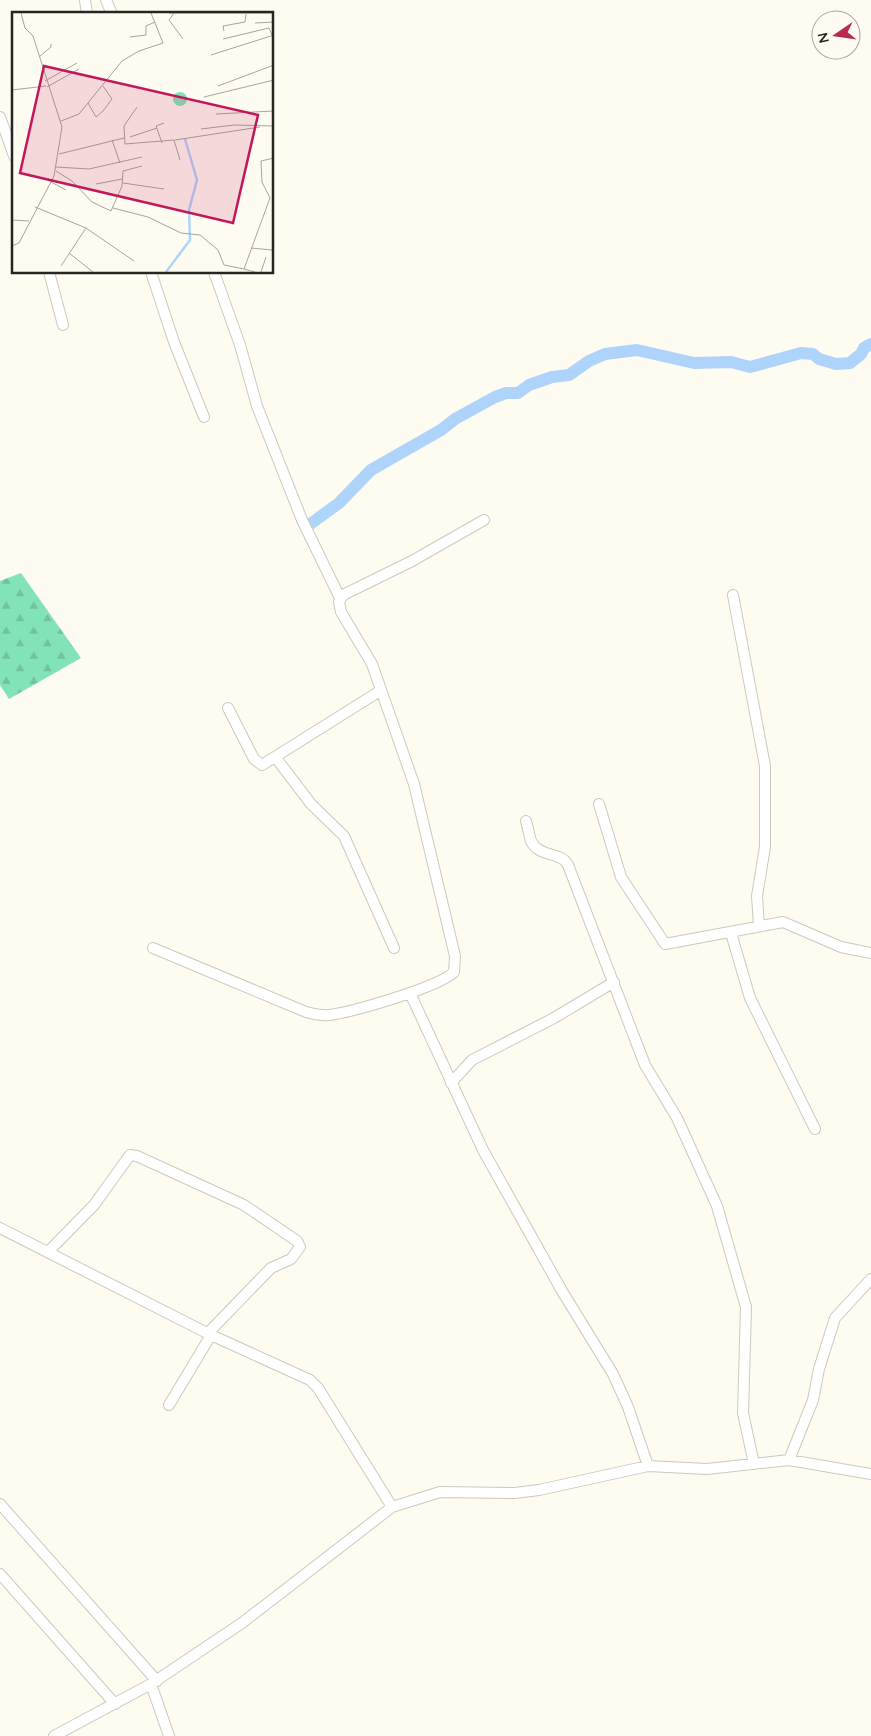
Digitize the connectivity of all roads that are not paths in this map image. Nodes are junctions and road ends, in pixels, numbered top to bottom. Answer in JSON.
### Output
{"nodes":[{"id":1,"x":106,"y":0,"type":"edge"},
{"id":2,"x":111,"y":12,"type":"edge"},
{"id":3,"x":0,"y":117,"type":"edge"},
{"id":4,"x":12,"y":150,"type":"edge"},
{"id":5,"x":49,"y":274,"type":"edge"},
{"id":6,"x":152,"y":274,"type":"edge"},
{"id":7,"x":215,"y":274,"type":"edge"},
{"id":8,"x":62,"y":325,"type":"dead end"},
{"id":9,"x":204,"y":417,"type":"dead end"},
{"id":10,"x":484,"y":520,"type":"dead end"},
{"id":11,"x":733,"y":595,"type":"dead end"},
{"id":12,"x":340,"y":598,"type":"junction"},
{"id":13,"x":380,"y":691,"type":"junction"},
{"id":14,"x":228,"y":708,"type":"dead end"},
{"id":15,"x":276,"y":758,"type":"junction"},
{"id":16,"x":599,"y":804,"type":"dead end"},
{"id":17,"x":526,"y":820,"type":"dead end"},
{"id":18,"x":759,"y":926,"type":"junction"},
{"id":19,"x":731,"y":933,"type":"junction"},
{"id":20,"x":153,"y":948,"type":"dead end"},
{"id":21,"x":394,"y":948,"type":"dead end"},
{"id":22,"x":871,"y":953,"type":"edge"},
{"id":23,"x":614,"y":982,"type":"junction"},
{"id":24,"x":410,"y":993,"type":"junction"},
{"id":25,"x":451,"y":1083,"type":"junction"},
{"id":26,"x":815,"y":1129,"type":"dead end"},
{"id":27,"x":0,"y":1228,"type":"edge"},
{"id":28,"x":49,"y":1251,"type":"junction"},
{"id":29,"x":871,"y":1279,"type":"edge"},
{"id":30,"x":209,"y":1334,"type":"junction"},
{"id":31,"x":169,"y":1405,"type":"dead end"},
{"id":32,"x":789,"y":1460,"type":"junction"},
{"id":33,"x":754,"y":1464,"type":"junction"},
{"id":34,"x":648,"y":1466,"type":"junction"},
{"id":35,"x":871,"y":1474,"type":"edge"},
{"id":36,"x":0,"y":1504,"type":"edge"},
{"id":37,"x":392,"y":1507,"type":"junction"},
{"id":38,"x":0,"y":1574,"type":"edge"},
{"id":39,"x":154,"y":1683,"type":"junction"},
{"id":40,"x":114,"y":1704,"type":"junction"},
{"id":41,"x":54,"y":1736,"type":"edge"},
{"id":42,"x":169,"y":1736,"type":"edge"}],
"edges":[{"from":1,"to":2,"type":"street"},
{"from":3,"to":4,"type":"street"},
{"from":5,"to":8,"type":"street"},
{"from":6,"to":9,"type":"street"},
{"from":7,"to":12,"type":"street"},
{"from":10,"to":12,"type":"street"},
{"from":11,"to":18,"type":"street"},
{"from":12,"to":13,"type":"street"},
{"from":13,"to":15,"type":"street"},
{"from":13,"to":24,"type":"street"},
{"from":14,"to":15,"type":"street"},
{"from":15,"to":21,"type":"street"},
{"from":16,"to":19,"type":"street"},
{"from":17,"to":23,"type":"street"},
{"from":18,"to":19,"type":"street"},
{"from":18,"to":22,"type":"street"},
{"from":19,"to":26,"type":"street"},
{"from":20,"to":24,"type":"street"},
{"from":23,"to":25,"type":"street"},
{"from":23,"to":33,"type":"street"},
{"from":24,"to":25,"type":"street"},
{"from":25,"to":34,"type":"street"},
{"from":27,"to":28,"type":"street"},
{"from":28,"to":30,"type":"street"},
{"from":28,"to":30,"type":"street"},
{"from":29,"to":32,"type":"street"},
{"from":30,"to":31,"type":"street"},
{"from":30,"to":37,"type":"street"},
{"from":32,"to":33,"type":"street"},
{"from":32,"to":35,"type":"street"},
{"from":33,"to":34,"type":"street"},
{"from":34,"to":37,"type":"street"},
{"from":36,"to":39,"type":"street"},
{"from":37,"to":39,"type":"street"},
{"from":38,"to":40,"type":"street"},
{"from":39,"to":40,"type":"street"},
{"from":39,"to":42,"type":"street"},
{"from":40,"to":41,"type":"street"}]}
